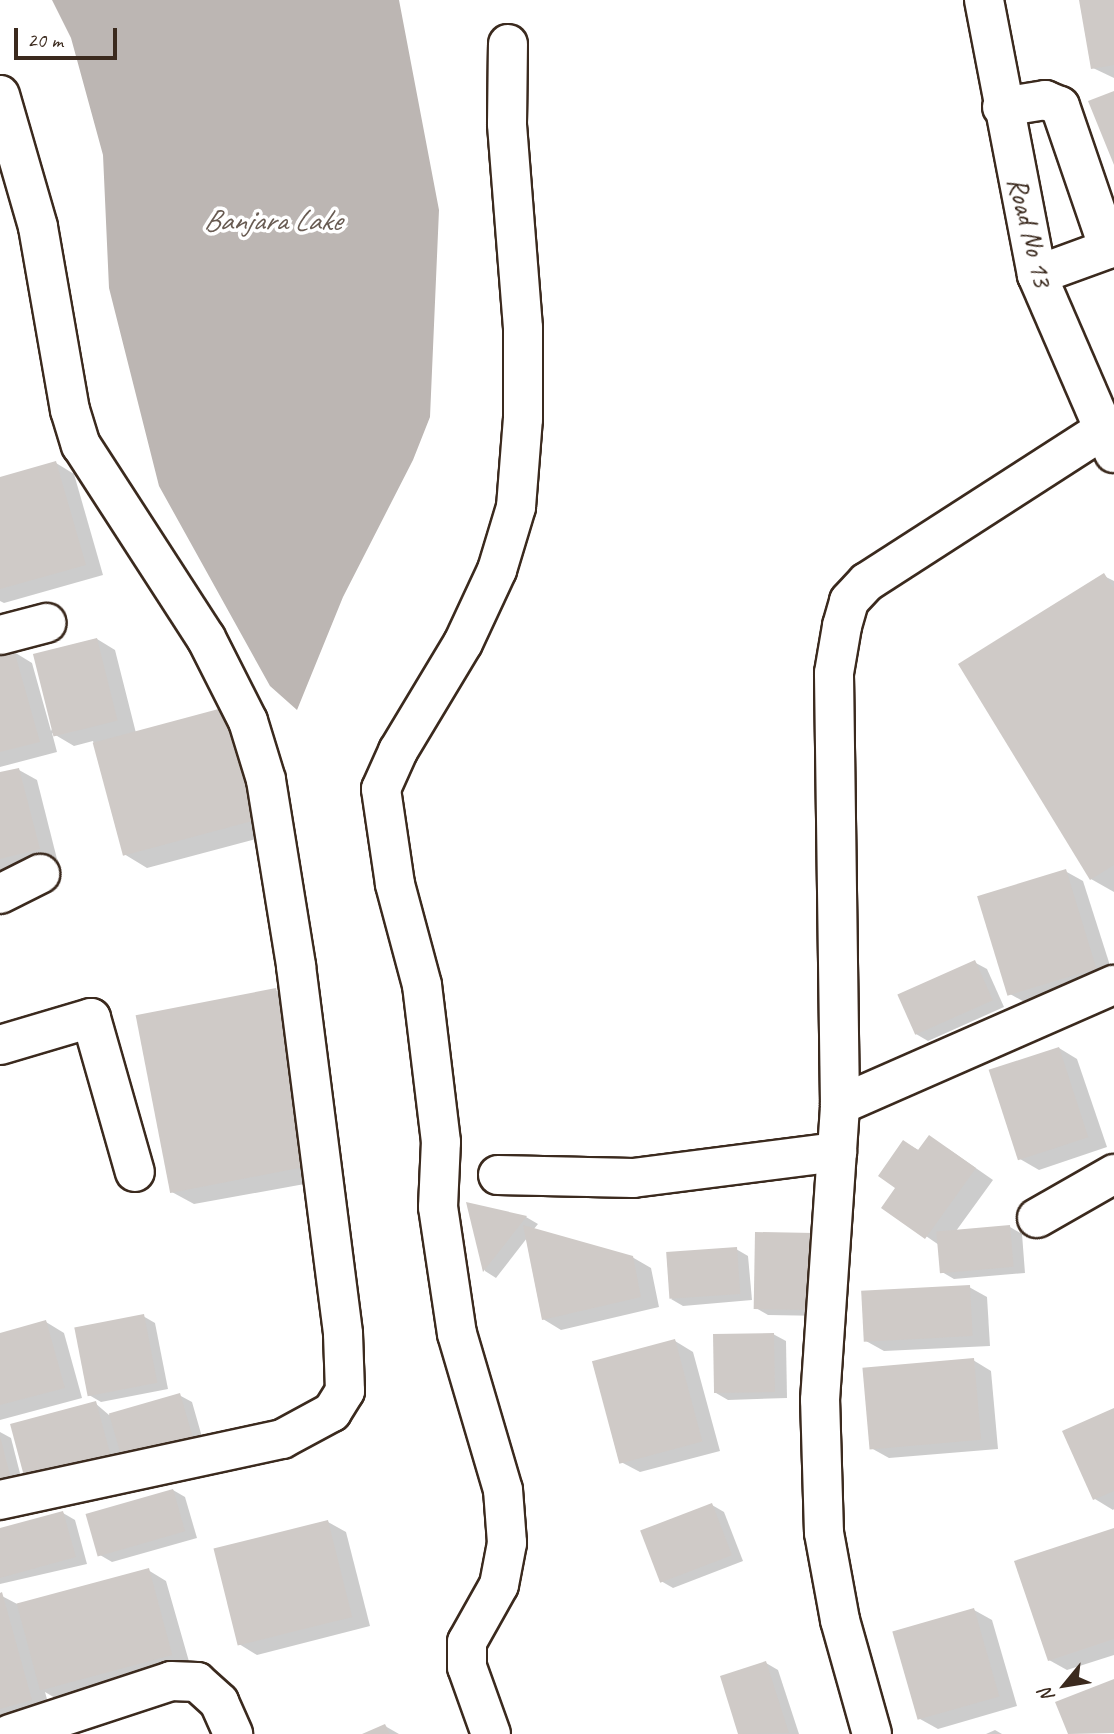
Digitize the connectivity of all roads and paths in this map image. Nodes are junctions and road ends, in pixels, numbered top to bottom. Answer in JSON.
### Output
{"nodes":[{"id":1,"x":984,"y":0,"type":"edge"},
{"id":2,"x":508,"y":44,"type":"dead end"},
{"id":3,"x":0,"y":95,"type":"edge"},
{"id":4,"x":1002,"y":107,"type":"junction"},
{"id":5,"x":1112,"y":248,"type":"edge"},
{"id":6,"x":1037,"y":275,"type":"junction"},
{"id":7,"x":1107,"y":442,"type":"edge"},
{"id":8,"x":46,"y":622,"type":"dead end"},
{"id":9,"x":0,"y":635,"type":"edge"},
{"id":10,"x":40,"y":874,"type":"dead end"},
{"id":11,"x":0,"y":894,"type":"edge"},
{"id":12,"x":1114,"y":985,"type":"edge"},
{"id":13,"x":0,"y":1045,"type":"edge"},
{"id":14,"x":840,"y":1105,"type":"junction"},
{"id":15,"x":837,"y":1152,"type":"junction"},
{"id":16,"x":135,"y":1172,"type":"dead end"},
{"id":17,"x":1114,"y":1174,"type":"edge"},
{"id":18,"x":498,"y":1175,"type":"dead end"},
{"id":19,"x":1037,"y":1218,"type":"dead end"},
{"id":20,"x":0,"y":1500,"type":"edge"},
{"id":21,"x":10,"y":1734,"type":"edge"},
{"id":22,"x":233,"y":1734,"type":"edge"},
{"id":23,"x":491,"y":1734,"type":"edge"},
{"id":24,"x":872,"y":1734,"type":"edge"}],
"edges":[{"from":1,"to":4,"type":"street","name":"Road No 13"},
{"from":2,"to":23,"type":"street"},
{"from":3,"to":20,"type":"street"},
{"from":4,"to":5,"type":"street"},
{"from":4,"to":6,"type":"street","name":"Road No 13"},
{"from":5,"to":6,"type":"street"},
{"from":6,"to":7,"type":"street","name":"Road No 13"},
{"from":7,"to":14,"type":"street"},
{"from":8,"to":9,"type":"street"},
{"from":10,"to":11,"type":"street"},
{"from":12,"to":14,"type":"street"},
{"from":13,"to":16,"type":"street"},
{"from":14,"to":15,"type":"street"},
{"from":15,"to":18,"type":"street"},
{"from":15,"to":24,"type":"street"},
{"from":17,"to":19,"type":"street"},
{"from":21,"to":22,"type":"street"}]}
